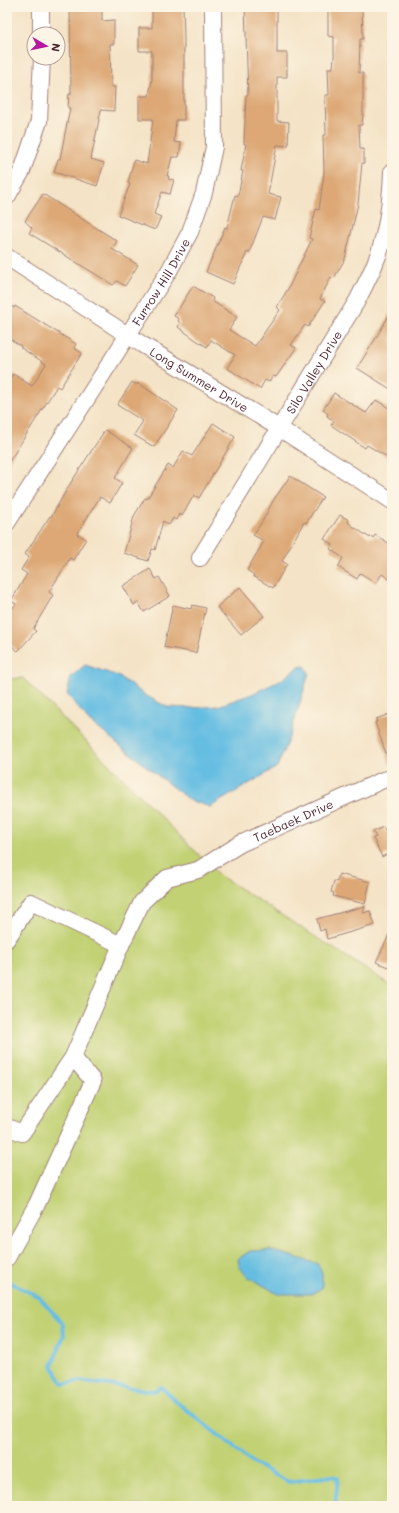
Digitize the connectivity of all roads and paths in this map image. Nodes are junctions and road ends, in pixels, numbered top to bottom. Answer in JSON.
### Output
{"nodes":[{"id":1,"x":41,"y":7,"type":"edge"},
{"id":2,"x":213,"y":7,"type":"edge"},
{"id":3,"x":42,"y":26,"type":"edge"},
{"id":4,"x":42,"y":66,"type":"edge"},
{"id":5,"x":392,"y":172,"type":"edge"},
{"id":6,"x":7,"y":197,"type":"edge"},
{"id":7,"x":7,"y":257,"type":"edge"},
{"id":8,"x":129,"y":335,"type":"junction"},
{"id":9,"x":279,"y":428,"type":"junction"},
{"id":10,"x":392,"y":501,"type":"edge"},
{"id":11,"x":7,"y":523,"type":"edge"},
{"id":12,"x":200,"y":558,"type":"dead end"},
{"id":13,"x":392,"y":778,"type":"edge"},
{"id":14,"x":7,"y":939,"type":"edge"},
{"id":15,"x":121,"y":945,"type":"junction"},
{"id":16,"x":73,"y":1057,"type":"junction"},
{"id":17,"x":7,"y":1127,"type":"edge"},
{"id":18,"x":7,"y":1258,"type":"edge"}],
"edges":[{"from":1,"to":3,"type":"street"},
{"from":2,"to":8,"type":"street","name":"Furrow Hill Drive"},
{"from":4,"to":6,"type":"street"},
{"from":5,"to":9,"type":"street","name":"Silo Valley Drive"},
{"from":7,"to":8,"type":"street","name":"Long Summer Drive"},
{"from":8,"to":9,"type":"street","name":"Long Summer Drive"},
{"from":8,"to":11,"type":"street","name":"Furrow Hill Drive"},
{"from":9,"to":10,"type":"street","name":"Long Summer Drive"},
{"from":9,"to":12,"type":"street","name":"Silo Valley Drive"},
{"from":13,"to":15,"type":"street","name":"Taebaek Drive"},
{"from":14,"to":15,"type":"street"},
{"from":15,"to":16,"type":"street","name":"Taebaek Drive"},
{"from":16,"to":17,"type":"street","name":"Taebaek Drive"},
{"from":16,"to":18,"type":"street"}]}
